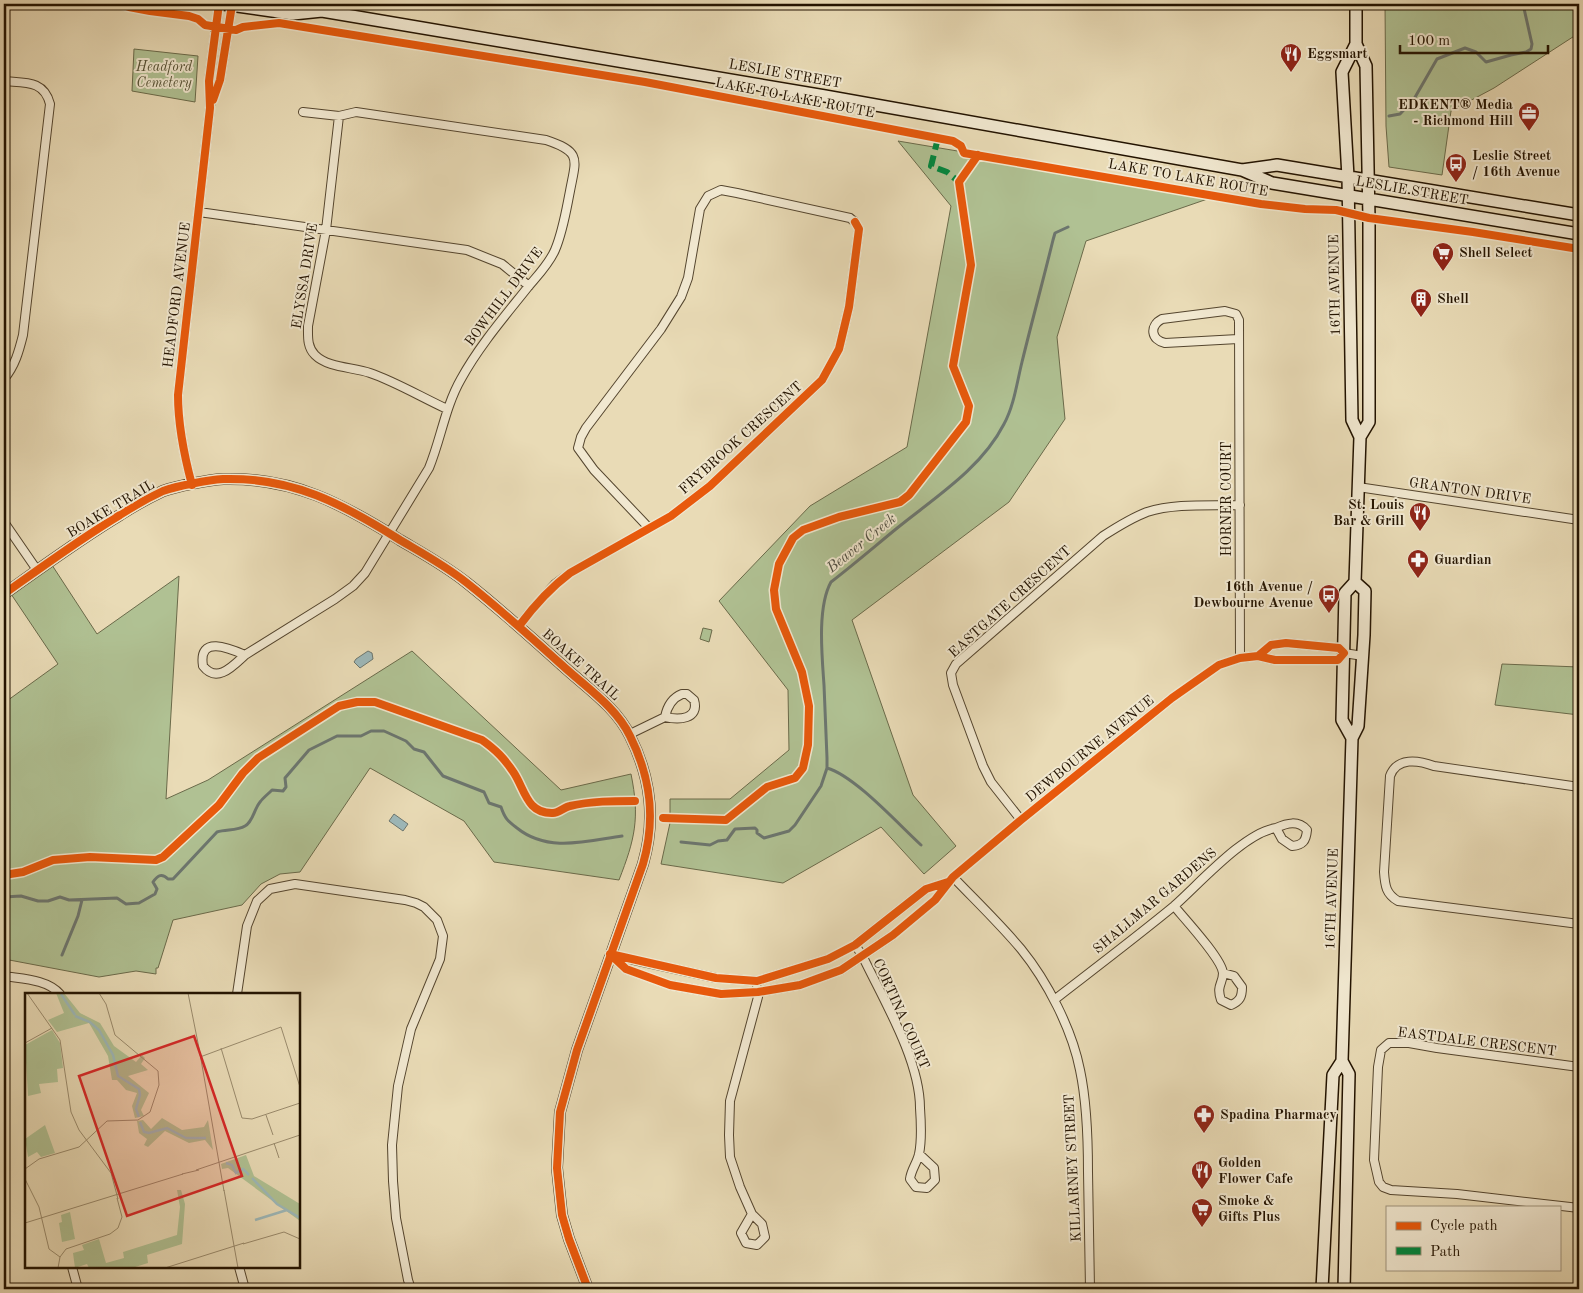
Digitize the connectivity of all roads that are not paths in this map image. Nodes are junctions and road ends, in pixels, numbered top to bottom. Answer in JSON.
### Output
{"nodes":[{"id":1,"x":218,"y":4,"type":"edge"},
{"id":2,"x":229,"y":4,"type":"edge"},
{"id":3,"x":309,"y":4,"type":"edge"},
{"id":4,"x":1356,"y":4,"type":"edge"},
{"id":5,"x":322,"y":11,"type":"junction"},
{"id":6,"x":1356,"y":44,"type":"junction"},
{"id":7,"x":4,"y":81,"type":"edge"},
{"id":8,"x":210,"y":108,"type":"junction"},
{"id":9,"x":303,"y":112,"type":"dead end"},
{"id":10,"x":339,"y":116,"type":"junction"},
{"id":11,"x":1242,"y":170,"type":"junction"},
{"id":12,"x":1348,"y":177,"type":"junction"},
{"id":13,"x":1368,"y":180,"type":"junction"},
{"id":14,"x":1348,"y":195,"type":"junction"},
{"id":15,"x":1369,"y":199,"type":"junction"},
{"id":16,"x":199,"y":212,"type":"junction"},
{"id":17,"x":1579,"y":215,"type":"edge"},
{"id":18,"x":326,"y":230,"type":"junction"},
{"id":19,"x":1579,"y":234,"type":"edge"},
{"id":20,"x":529,"y":286,"type":"junction"},
{"id":21,"x":1238,"y":339,"type":"junction"},
{"id":22,"x":4,"y":379,"type":"edge"},
{"id":23,"x":447,"y":409,"type":"junction"},
{"id":24,"x":1360,"y":437,"type":"junction"},
{"id":25,"x":192,"y":484,"type":"junction"},
{"id":26,"x":1358,"y":487,"type":"junction"},
{"id":27,"x":1240,"y":505,"type":"junction"},
{"id":28,"x":1579,"y":520,"type":"edge"},
{"id":29,"x":4,"y":522,"type":"edge"},
{"id":30,"x":649,"y":528,"type":"junction"},
{"id":31,"x":389,"y":533,"type":"junction"},
{"id":32,"x":37,"y":570,"type":"junction"},
{"id":33,"x":1355,"y":582,"type":"junction"},
{"id":34,"x":4,"y":594,"type":"edge"},
{"id":35,"x":519,"y":626,"type":"junction"},
{"id":36,"x":1344,"y":654,"type":"junction"},
{"id":37,"x":245,"y":655,"type":"junction"},
{"id":38,"x":1258,"y":656,"type":"junction"},
{"id":39,"x":1363,"y":656,"type":"junction"},
{"id":40,"x":1240,"y":658,"type":"junction"},
{"id":41,"x":665,"y":717,"type":"dead end"},
{"id":42,"x":630,"y":734,"type":"junction"},
{"id":43,"x":1352,"y":738,"type":"junction"},
{"id":44,"x":1579,"y":787,"type":"edge"},
{"id":45,"x":1021,"y":820,"type":"junction"},
{"id":46,"x":1276,"y":828,"type":"dead end"},
{"id":47,"x":951,"y":880,"type":"junction"},
{"id":48,"x":1174,"y":906,"type":"junction"},
{"id":49,"x":1579,"y":924,"type":"edge"},
{"id":50,"x":855,"y":945,"type":"junction"},
{"id":51,"x":610,"y":954,"type":"junction"},
{"id":52,"x":862,"y":955,"type":"junction"},
{"id":53,"x":1223,"y":973,"type":"dead end"},
{"id":54,"x":4,"y":976,"type":"edge"},
{"id":55,"x":756,"y":981,"type":"junction"},
{"id":56,"x":758,"y":992,"type":"junction"},
{"id":57,"x":59,"y":993,"type":"edge"},
{"id":58,"x":237,"y":993,"type":"edge"},
{"id":59,"x":1054,"y":1000,"type":"junction"},
{"id":60,"x":1342,"y":1060,"type":"junction"},
{"id":61,"x":1579,"y":1068,"type":"edge"},
{"id":62,"x":919,"y":1154,"type":"dead end"},
{"id":63,"x":1579,"y":1208,"type":"edge"},
{"id":64,"x":752,"y":1214,"type":"dead end"},
{"id":65,"x":72,"y":1268,"type":"edge"},
{"id":66,"x":240,"y":1268,"type":"edge"},
{"id":67,"x":78,"y":1289,"type":"edge"},
{"id":68,"x":245,"y":1289,"type":"edge"},
{"id":69,"x":411,"y":1289,"type":"edge"},
{"id":70,"x":588,"y":1289,"type":"edge"},
{"id":71,"x":1090,"y":1289,"type":"edge"},
{"id":72,"x":1322,"y":1289,"type":"edge"},
{"id":73,"x":1344,"y":1289,"type":"edge"}],
"edges":[{"from":1,"to":8,"type":"street","name":"HEADFORD AVENUE"},
{"from":2,"to":5,"type":"main road","name":"LESLIE STREET"},
{"from":2,"to":8,"type":"street","name":"HEADFORD AVENUE"},
{"from":3,"to":5,"type":"main road","name":"LESLIE STREET"},
{"from":4,"to":6,"type":"main road","name":"16TH AVENUE"},
{"from":5,"to":11,"type":"main road","name":"LESLIE STREET"},
{"from":6,"to":12,"type":"main road","name":"16TH AVENUE"},
{"from":6,"to":13,"type":"main road","name":"16TH AVENUE"},
{"from":7,"to":22,"type":"street"},
{"from":8,"to":16,"type":"street","name":"HEADFORD AVENUE"},
{"from":9,"to":10,"type":"street","name":"BOWHILL DRIVE"},
{"from":10,"to":18,"type":"street","name":"ELYSSA DRIVE"},
{"from":10,"to":20,"type":"street","name":"BOWHILL DRIVE"},
{"from":11,"to":12,"type":"main road","name":"LESLIE STREET"},
{"from":11,"to":14,"type":"main road","name":"LESLIE STREET"},
{"from":12,"to":13,"type":"main road","name":"LESLIE STREET"},
{"from":12,"to":14,"type":"main road","name":"16TH AVENUE"},
{"from":13,"to":15,"type":"main road","name":"16TH AVENUE"},
{"from":13,"to":17,"type":"main road","name":"LESLIE STREET"},
{"from":14,"to":15,"type":"main road","name":"LESLIE STREET"},
{"from":14,"to":24,"type":"main road","name":"16TH AVENUE"},
{"from":15,"to":19,"type":"main road","name":"LESLIE STREET"},
{"from":15,"to":24,"type":"main road","name":"16TH AVENUE"},
{"from":16,"to":18,"type":"street"},
{"from":16,"to":25,"type":"street","name":"HEADFORD AVENUE"},
{"from":18,"to":20,"type":"street"},
{"from":18,"to":23,"type":"street","name":"ELYSSA DRIVE"},
{"from":20,"to":23,"type":"street","name":"BOWHILL DRIVE"},
{"from":21,"to":21,"type":"street","name":"HORNER COURT"},
{"from":21,"to":27,"type":"street","name":"HORNER COURT"},
{"from":23,"to":31,"type":"street","name":"BOWHILL DRIVE"},
{"from":24,"to":26,"type":"main road","name":"16TH AVENUE"},
{"from":25,"to":31,"type":"street","name":"BOAKE TRAIL"},
{"from":25,"to":32,"type":"street","name":"BOAKE TRAIL"},
{"from":26,"to":28,"type":"street","name":"GRANTON DRIVE"},
{"from":26,"to":33,"type":"main road","name":"16TH AVENUE"},
{"from":27,"to":40,"type":"street","name":"HORNER COURT"},
{"from":27,"to":45,"type":"street","name":"EASTGATE CRESCENT"},
{"from":29,"to":32,"type":"street"},
{"from":30,"to":30,"type":"street","name":"FRYBROOK CRESCENT"},
{"from":30,"to":35,"type":"street","name":"FRYBROOK CRESCENT"},
{"from":31,"to":35,"type":"street","name":"BOAKE TRAIL"},
{"from":31,"to":37,"type":"street","name":"BOWHILL DRIVE"},
{"from":32,"to":34,"type":"street","name":"BOAKE TRAIL"},
{"from":33,"to":36,"type":"main road","name":"16TH AVENUE"},
{"from":33,"to":39,"type":"main road","name":"16TH AVENUE"},
{"from":35,"to":42,"type":"street","name":"BOAKE TRAIL"},
{"from":36,"to":38,"type":"street","name":"DEWBOURNE AVENUE"},
{"from":36,"to":38,"type":"street","name":"DEWBOURNE AVENUE"},
{"from":36,"to":39,"type":"street","name":"DEWBOURNE AVENUE"},
{"from":36,"to":43,"type":"main road","name":"16TH AVENUE"},
{"from":37,"to":37,"type":"street","name":"BOWHILL DRIVE"},
{"from":38,"to":40,"type":"street","name":"DEWBOURNE AVENUE"},
{"from":39,"to":43,"type":"main road","name":"16TH AVENUE"},
{"from":40,"to":45,"type":"street","name":"DEWBOURNE AVENUE"},
{"from":41,"to":42,"type":"street"},
{"from":42,"to":51,"type":"street","name":"BOAKE TRAIL"},
{"from":43,"to":60,"type":"main road","name":"16TH AVENUE"},
{"from":44,"to":49,"type":"street"},
{"from":45,"to":47,"type":"street","name":"DEWBOURNE AVENUE"},
{"from":46,"to":48,"type":"street","name":"SHALLMAR GARDENS"},
{"from":47,"to":50,"type":"street","name":"DEWBOURNE AVENUE"},
{"from":47,"to":52,"type":"street","name":"DEWBOURNE AVENUE"},
{"from":47,"to":59,"type":"street","name":"KILLARNEY STREET"},
{"from":48,"to":53,"type":"street"},
{"from":48,"to":59,"type":"street","name":"SHALLMAR GARDENS"},
{"from":50,"to":52,"type":"street","name":"CORTINA COURT"},
{"from":50,"to":55,"type":"street","name":"DEWBOURNE AVENUE"},
{"from":51,"to":55,"type":"street","name":"DEWBOURNE AVENUE"},
{"from":51,"to":56,"type":"street","name":"DEWBOURNE AVENUE"},
{"from":51,"to":70,"type":"street","name":"BOAKE TRAIL"},
{"from":52,"to":56,"type":"street","name":"DEWBOURNE AVENUE"},
{"from":52,"to":62,"type":"street","name":"CORTINA COURT"},
{"from":54,"to":57,"type":"street"},
{"from":55,"to":56,"type":"street"},
{"from":56,"to":64,"type":"street"},
{"from":58,"to":69,"type":"street"},
{"from":59,"to":71,"type":"street","name":"KILLARNEY STREET"},
{"from":60,"to":72,"type":"main road","name":"16TH AVENUE"},
{"from":60,"to":73,"type":"main road","name":"16TH AVENUE"},
{"from":61,"to":63,"type":"street","name":"EASTDALE CRESCENT"},
{"from":65,"to":67,"type":"street"},
{"from":66,"to":68,"type":"street"}]}
